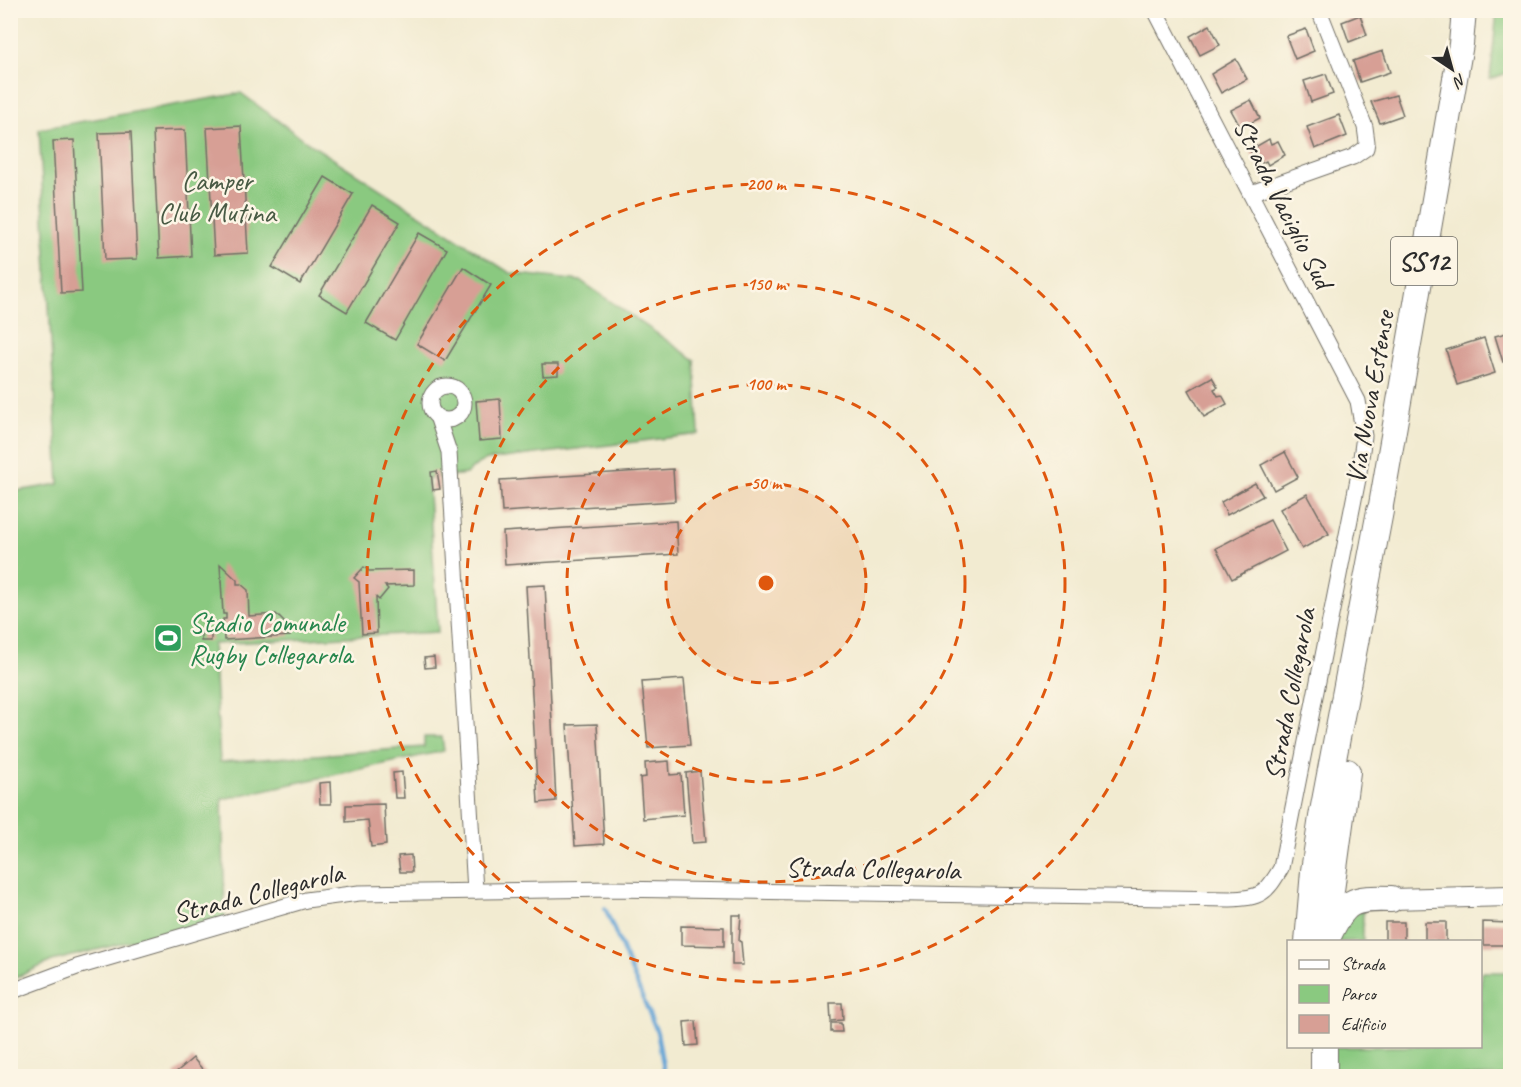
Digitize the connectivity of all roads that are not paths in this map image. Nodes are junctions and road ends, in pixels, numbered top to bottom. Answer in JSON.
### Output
{"nodes":[{"id":1,"x":1155,"y":10,"type":"edge"},
{"id":2,"x":1319,"y":10,"type":"edge"},
{"id":3,"x":1464,"y":10,"type":"edge"},
{"id":4,"x":1251,"y":193,"type":"junction"},
{"id":5,"x":461,"y":413,"type":"junction"},
{"id":6,"x":438,"y":419,"type":"junction"},
{"id":7,"x":1362,"y":421,"type":"joint"},
{"id":8,"x":449,"y":452,"type":"junction"},
{"id":9,"x":1380,"y":511,"type":"junction"},
{"id":10,"x":1339,"y":826,"type":"junction"},
{"id":11,"x":475,"y":891,"type":"junction"},
{"id":12,"x":1510,"y":896,"type":"edge"},
{"id":13,"x":1380,"y":898,"type":"junction"},
{"id":14,"x":1308,"y":940,"type":"edge"},
{"id":15,"x":1325,"y":940,"type":"edge"},
{"id":16,"x":1326,"y":940,"type":"edge"},
{"id":17,"x":10,"y":992,"type":"edge"},
{"id":18,"x":1307,"y":1048,"type":"edge"},
{"id":19,"x":1324,"y":1048,"type":"edge"},
{"id":20,"x":1307,"y":1077,"type":"edge"},
{"id":21,"x":1324,"y":1077,"type":"edge"}],
"edges":[{"from":1,"to":4,"type":"street","name":"Strada Vaciglio Sud"},
{"from":2,"to":4,"type":"street"},
{"from":3,"to":9,"type":"main road","name":"Via Nuova Estense","number":"SS12"},
{"from":4,"to":7,"type":"street","name":"Strada Vaciglio Sud"},
{"from":5,"to":6,"type":"street"},
{"from":5,"to":6,"type":"street"},
{"from":5,"to":8,"type":"street"},
{"from":6,"to":8,"type":"street"},
{"from":7,"to":11,"type":"street","name":"Strada Collegarola"},
{"from":8,"to":11,"type":"street"},
{"from":9,"to":10,"type":"highway","name":"Via Nuova Estense","number":"SS12"},
{"from":9,"to":14,"type":"highway","name":"Via Nuova Estense","number":"SS12"},
{"from":10,"to":13,"type":"highway"},
{"from":10,"to":15,"type":"highway","name":"Via Nuova Estense","number":"SS12"},
{"from":11,"to":17,"type":"street","name":"Strada Collegarola"},
{"from":12,"to":13,"type":"street"},
{"from":13,"to":16,"type":"highway"},
{"from":18,"to":20,"type":"highway"},
{"from":19,"to":21,"type":"highway"}]}
